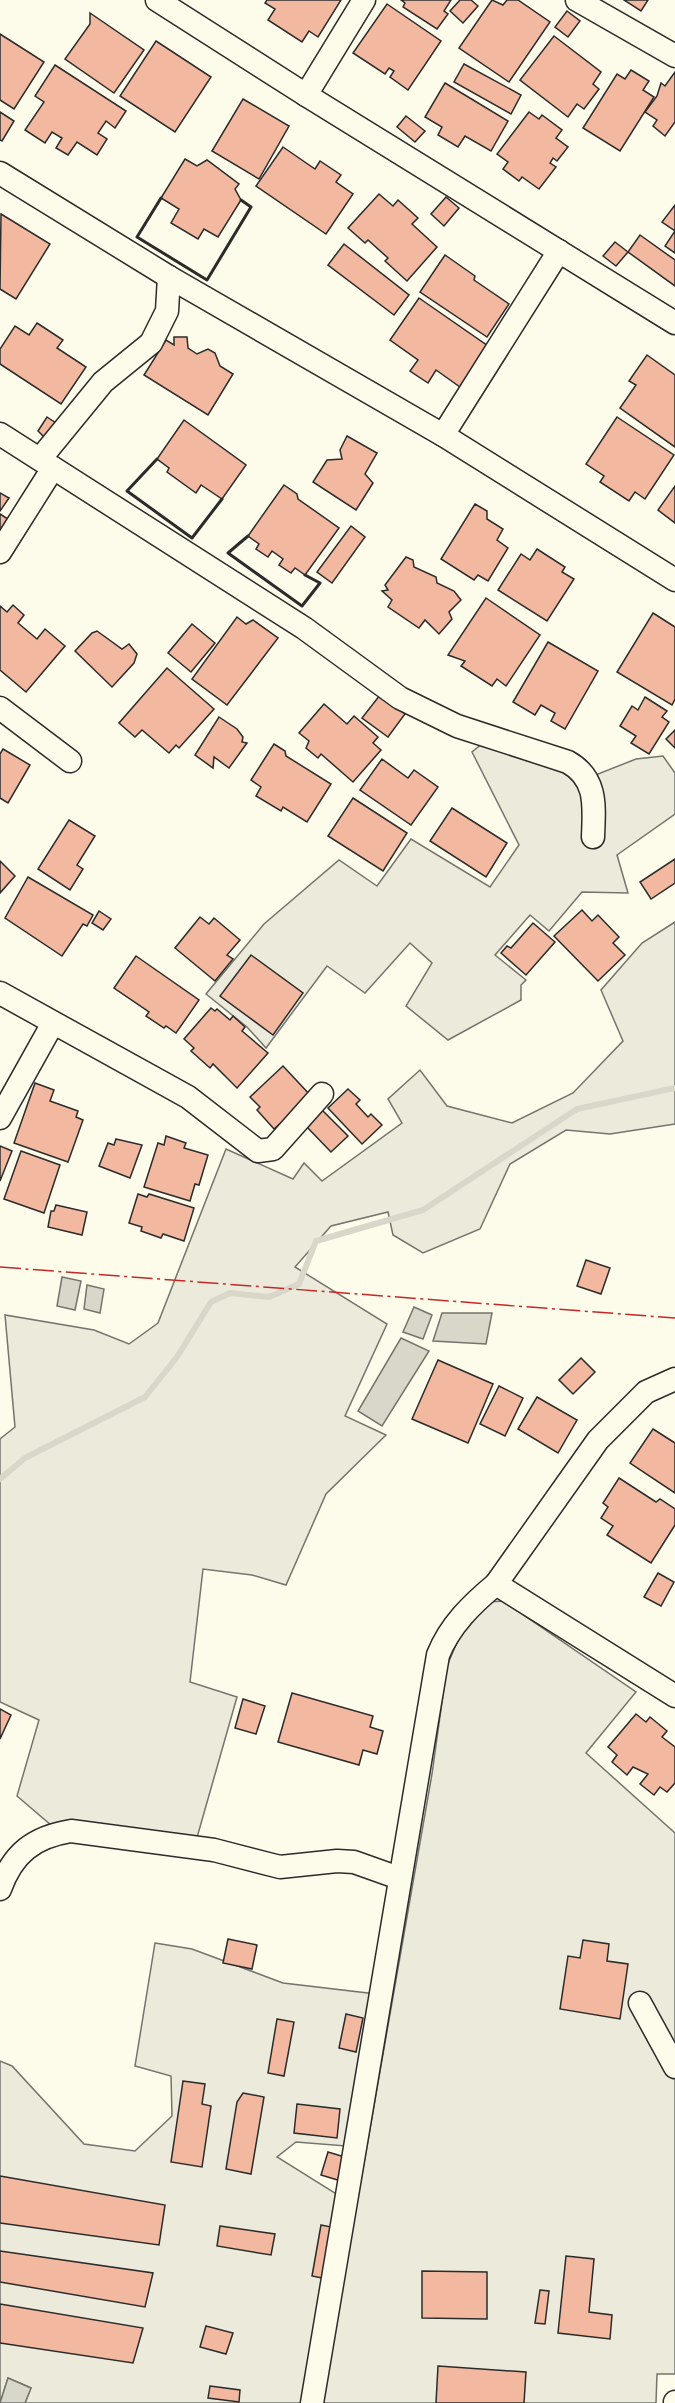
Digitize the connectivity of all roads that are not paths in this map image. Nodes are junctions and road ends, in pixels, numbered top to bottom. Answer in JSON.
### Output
{"nodes":[{"id":1,"x":157,"y":0,"type":"edge"},
{"id":2,"x":364,"y":0,"type":"edge"},
{"id":3,"x":578,"y":0,"type":"edge"},
{"id":4,"x":675,"y":56,"type":"edge"},
{"id":5,"x":306,"y":95,"type":"junction"},
{"id":6,"x":0,"y":173,"type":"edge"},
{"id":7,"x":560,"y":251,"type":"junction"},
{"id":8,"x":169,"y":277,"type":"junction"},
{"id":9,"x":675,"y":323,"type":"edge"},
{"id":10,"x":0,"y":434,"type":"edge"},
{"id":11,"x":442,"y":435,"type":"junction"},
{"id":12,"x":46,"y":464,"type":"junction"},
{"id":13,"x":0,"y":552,"type":"edge"},
{"id":14,"x":675,"y":580,"type":"edge"},
{"id":15,"x":0,"y":708,"type":"edge"},
{"id":16,"x":70,"y":761,"type":"dead end"},
{"id":17,"x":593,"y":837,"type":"dead end"},
{"id":18,"x":0,"y":993,"type":"edge"},
{"id":19,"x":53,"y":1023,"type":"junction"},
{"id":20,"x":322,"y":1094,"type":"dead end"},
{"id":21,"x":0,"y":1118,"type":"edge"},
{"id":22,"x":675,"y":1379,"type":"edge"},
{"id":23,"x":496,"y":1584,"type":"junction"},
{"id":24,"x":675,"y":1696,"type":"edge"},
{"id":25,"x":399,"y":1878,"type":"junction"},
{"id":26,"x":0,"y":1889,"type":"edge"},
{"id":27,"x":640,"y":2003,"type":"dead end"},
{"id":28,"x":675,"y":2067,"type":"edge"},
{"id":29,"x":312,"y":2403,"type":"edge"}],
"edges":[{"from":1,"to":5,"type":"street"},
{"from":2,"to":5,"type":"street"},
{"from":3,"to":4,"type":"street"},
{"from":5,"to":7,"type":"street"},
{"from":6,"to":8,"type":"street"},
{"from":7,"to":9,"type":"street"},
{"from":7,"to":11,"type":"street"},
{"from":8,"to":11,"type":"street"},
{"from":8,"to":12,"type":"street"},
{"from":10,"to":12,"type":"street"},
{"from":11,"to":14,"type":"street"},
{"from":12,"to":13,"type":"street"},
{"from":12,"to":17,"type":"street"},
{"from":15,"to":16,"type":"street"},
{"from":18,"to":19,"type":"street"},
{"from":19,"to":20,"type":"street"},
{"from":19,"to":21,"type":"street"},
{"from":22,"to":23,"type":"street"},
{"from":23,"to":24,"type":"street"},
{"from":23,"to":25,"type":"street"},
{"from":25,"to":26,"type":"street"},
{"from":25,"to":29,"type":"street"},
{"from":27,"to":28,"type":"street"}]}
